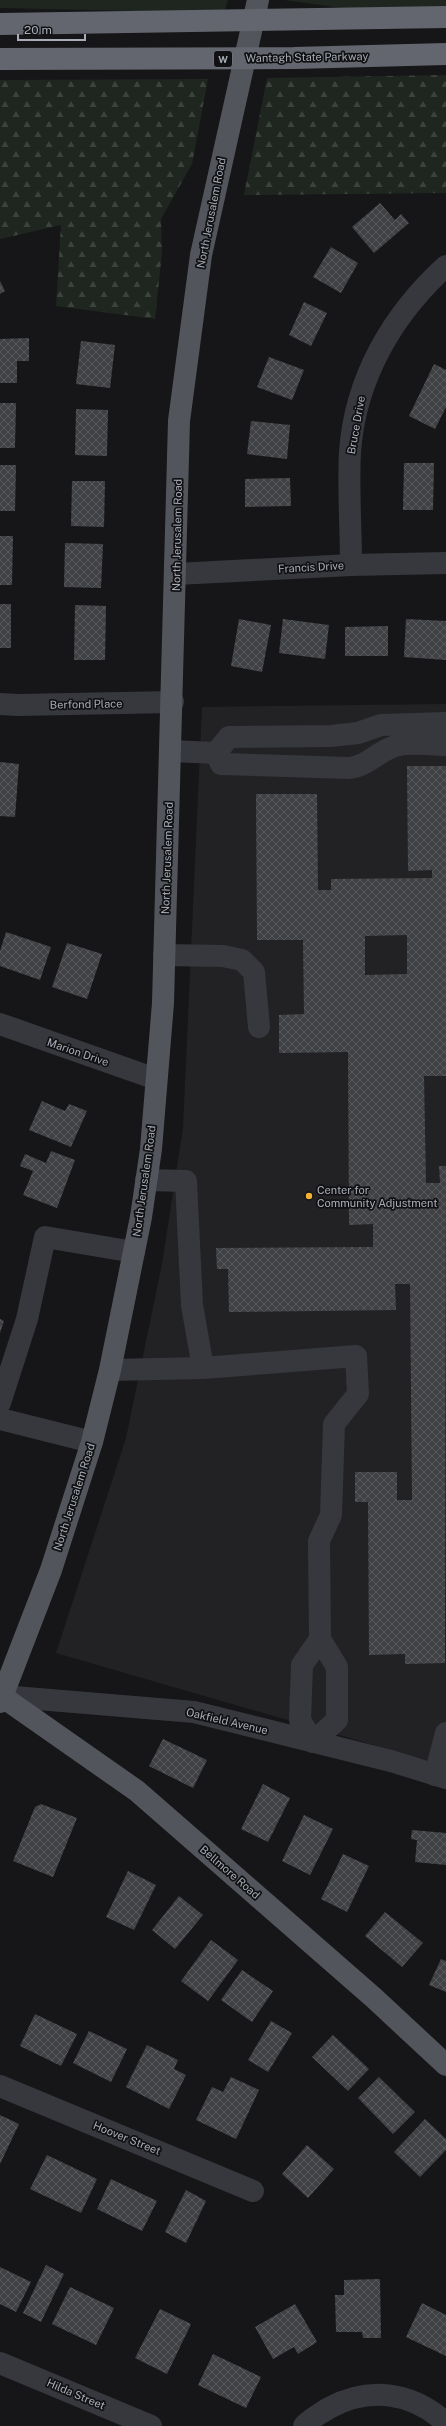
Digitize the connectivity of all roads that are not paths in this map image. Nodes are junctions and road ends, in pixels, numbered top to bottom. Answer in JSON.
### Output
{"nodes":[{"id":1,"x":258,"y":0,"type":"edge"},
{"id":2,"x":446,"y":17,"type":"edge"},
{"id":3,"x":0,"y":24,"type":"edge"},
{"id":4,"x":446,"y":54,"type":"edge"},
{"id":5,"x":0,"y":59,"type":"edge"},
{"id":6,"x":446,"y":266,"type":"edge"},
{"id":7,"x":446,"y":563,"type":"edge"},
{"id":8,"x":351,"y":565,"type":"junction"},
{"id":9,"x":176,"y":574,"type":"junction"},
{"id":10,"x":173,"y":702,"type":"junction"},
{"id":11,"x":0,"y":704,"type":"edge"},
{"id":12,"x":446,"y":723,"type":"edge"},
{"id":13,"x":446,"y":745,"type":"edge"},
{"id":14,"x":171,"y":751,"type":"junction"},
{"id":15,"x":216,"y":753,"type":"junction"},
{"id":16,"x":164,"y":955,"type":"junction"},
{"id":17,"x":0,"y":1024,"type":"edge"},
{"id":18,"x":259,"y":1027,"type":"dead end"},
{"id":19,"x":156,"y":1079,"type":"junction"},
{"id":20,"x":146,"y":1180,"type":"junction"},
{"id":21,"x":134,"y":1252,"type":"junction"},
{"id":22,"x":203,"y":1368,"type":"junction"},
{"id":23,"x":110,"y":1370,"type":"junction"},
{"id":24,"x":0,"y":1404,"type":"edge"},
{"id":25,"x":0,"y":1419,"type":"edge"},
{"id":26,"x":92,"y":1442,"type":"junction"},
{"id":27,"x":320,"y":1639,"type":"junction"},
{"id":28,"x":1,"y":1698,"type":"edge"},
{"id":29,"x":446,"y":1733,"type":"edge"},
{"id":30,"x":313,"y":1742,"type":"junction"},
{"id":31,"x":441,"y":1776,"type":"edge"},
{"id":32,"x":446,"y":2066,"type":"edge"},
{"id":33,"x":0,"y":2086,"type":"edge"},
{"id":34,"x":253,"y":2191,"type":"dead end"},
{"id":35,"x":0,"y":2363,"type":"edge"},
{"id":36,"x":446,"y":2423,"type":"edge"},
{"id":37,"x":151,"y":2426,"type":"edge"},
{"id":38,"x":304,"y":2426,"type":"edge"}],
"edges":[{"from":1,"to":9,"type":"main road","name":"North Jerusalem Road"},
{"from":2,"to":3,"type":"highway"},
{"from":4,"to":5,"type":"highway","name":"Wantagh State Parkway","number":"W"},
{"from":6,"to":8,"type":"street","name":"Bruce Drive"},
{"from":7,"to":8,"type":"street","name":"Francis Drive"},
{"from":8,"to":9,"type":"street","name":"Francis Drive"},
{"from":9,"to":10,"type":"main road","name":"North Jerusalem Road"},
{"from":10,"to":11,"type":"street","name":"Berfond Place"},
{"from":10,"to":14,"type":"main road","name":"North Jerusalem Road"},
{"from":12,"to":15,"type":"street"},
{"from":13,"to":15,"type":"street"},
{"from":14,"to":15,"type":"street"},
{"from":14,"to":16,"type":"main road","name":"North Jerusalem Road"},
{"from":16,"to":18,"type":"street"},
{"from":16,"to":19,"type":"main road","name":"North Jerusalem Road"},
{"from":17,"to":19,"type":"street","name":"Marion Drive"},
{"from":19,"to":20,"type":"main road","name":"North Jerusalem Road"},
{"from":20,"to":21,"type":"main road","name":"North Jerusalem Road"},
{"from":20,"to":22,"type":"street"},
{"from":21,"to":23,"type":"main road","name":"North Jerusalem Road"},
{"from":21,"to":24,"type":"street"},
{"from":22,"to":23,"type":"street"},
{"from":22,"to":27,"type":"street"},
{"from":23,"to":26,"type":"main road","name":"North Jerusalem Road"},
{"from":25,"to":26,"type":"street"},
{"from":26,"to":28,"type":"main road","name":"North Jerusalem Road"},
{"from":27,"to":30,"type":"street"},
{"from":27,"to":30,"type":"street"},
{"from":28,"to":30,"type":"street","name":"Oakfield Avenue"},
{"from":28,"to":32,"type":"main road","name":"Bellmore Road"},
{"from":29,"to":31,"type":"street"},
{"from":30,"to":31,"type":"street","name":"Oakfield Avenue"},
{"from":33,"to":34,"type":"street","name":"Hoover Street"},
{"from":35,"to":37,"type":"street","name":"Hilda Street"},
{"from":36,"to":38,"type":"street"}]}
